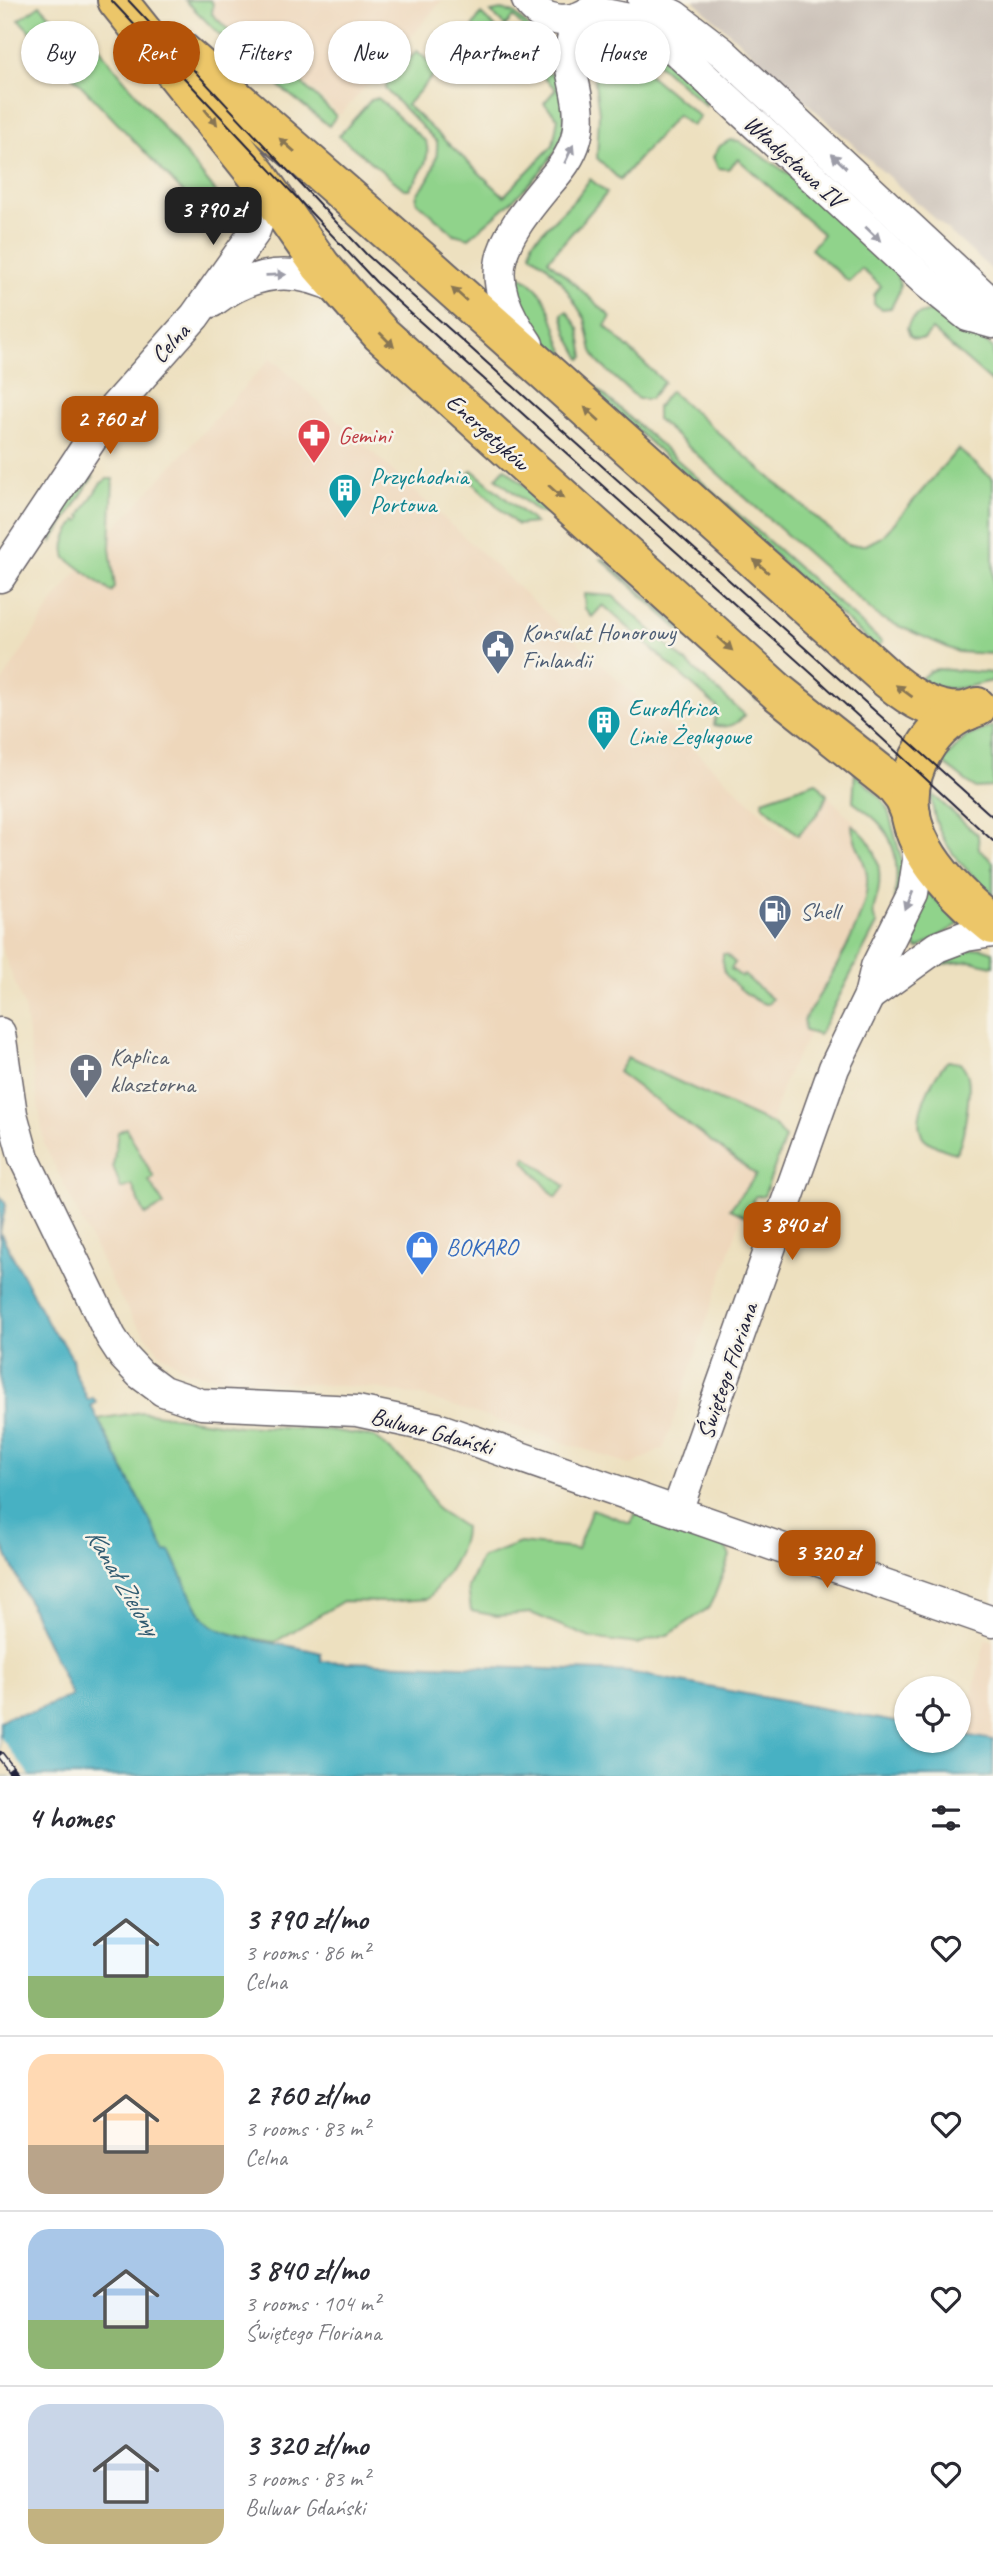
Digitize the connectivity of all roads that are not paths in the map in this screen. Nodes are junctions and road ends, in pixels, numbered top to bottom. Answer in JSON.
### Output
{"nodes":[{"id":1,"x":117,"y":0,"type":"edge"},
{"id":2,"x":123,"y":0,"type":"edge"},
{"id":3,"x":527,"y":0,"type":"edge"},
{"id":4,"x":643,"y":0,"type":"edge"},
{"id":5,"x":590,"y":10,"type":"edge"},
{"id":6,"x":261,"y":181,"type":"junction"},
{"id":7,"x":341,"y":290,"type":"junction"},
{"id":8,"x":993,"y":310,"type":"edge"},
{"id":9,"x":195,"y":316,"type":"junction"},
{"id":10,"x":993,"y":324,"type":"edge"},
{"id":11,"x":564,"y":389,"type":"junction"},
{"id":12,"x":0,"y":577,"type":"edge"},
{"id":13,"x":980,"y":707,"type":"edge"},
{"id":14,"x":913,"y":824,"type":"junction"},
{"id":15,"x":993,"y":925,"type":"edge"},
{"id":16,"x":993,"y":932,"type":"edge"},
{"id":17,"x":869,"y":996,"type":"junction"},
{"id":18,"x":0,"y":1033,"type":"edge"},
{"id":19,"x":677,"y":1511,"type":"junction"},
{"id":20,"x":993,"y":1622,"type":"edge"}],
"edges":[{"from":1,"to":6,"type":"main road","name":"Energetyków","one_way":true},
{"from":11,"to":2,"type":"main road","one_way":true},
{"from":3,"to":5,"type":"street","name":"Władysława IV"},
{"from":8,"to":4,"type":"street","name":"Władysława IV","one_way":true},
{"from":5,"to":10,"type":"street","name":"Władysława IV","one_way":true},
{"from":11,"to":5,"type":"street","one_way":true},
{"from":6,"to":7,"type":"main road","name":"Energetyków"},
{"from":6,"to":9,"type":"street","name":"Celna"},
{"from":9,"to":7,"type":"street","name":"Celna","one_way":true},
{"from":7,"to":14,"type":"main road","name":"Energetyków","one_way":true},
{"from":9,"to":12,"type":"street","name":"Celna"},
{"from":13,"to":11,"type":"main road","one_way":true},
{"from":13,"to":14,"type":"main road"},
{"from":14,"to":15,"type":"main road","name":"Energetyków"},
{"from":14,"to":17,"type":"street","name":"Świętego Floriana","one_way":true},
{"from":16,"to":17,"type":"street","name":"Świętego Floriana"},
{"from":17,"to":19,"type":"street","name":"Świętego Floriana"},
{"from":18,"to":19,"type":"street","name":"Bulwar Gdański"},
{"from":19,"to":20,"type":"street","name":"Bulwar Gdański"}]}
